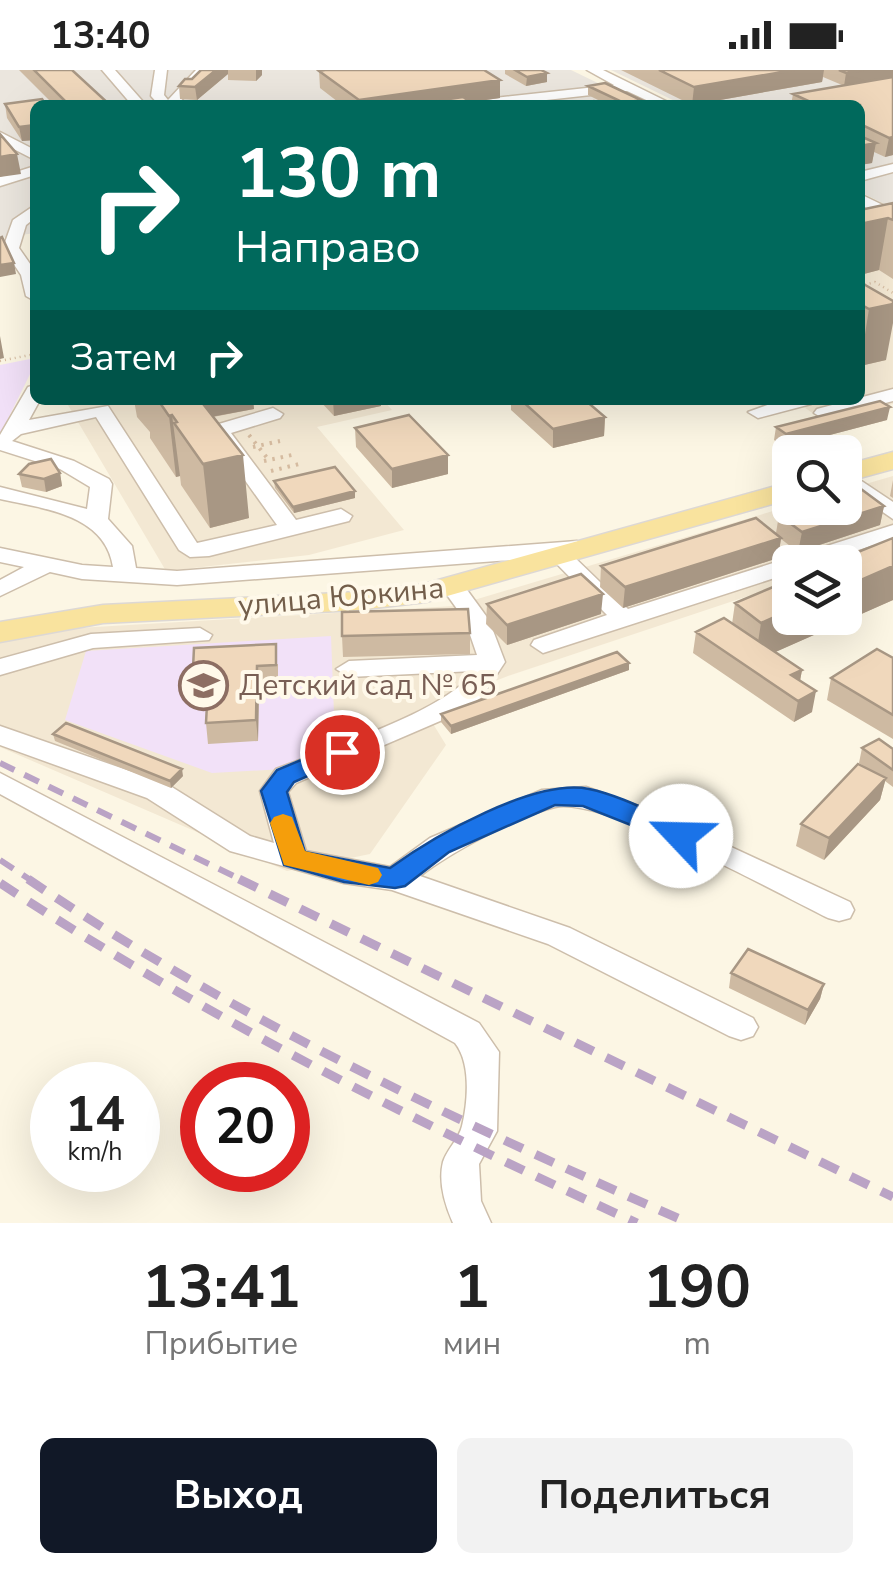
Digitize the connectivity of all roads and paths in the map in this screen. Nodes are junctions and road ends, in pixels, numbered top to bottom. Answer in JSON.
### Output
{"nodes":[{"id":1,"x":108,"y":70,"type":"edge"},
{"id":2,"x":161,"y":70,"type":"edge"},
{"id":3,"x":203,"y":70,"type":"edge"},
{"id":4,"x":593,"y":70,"type":"edge"},
{"id":5,"x":628,"y":87,"type":"junction"},
{"id":6,"x":135,"y":100,"type":"edge"},
{"id":7,"x":164,"y":100,"type":"edge"},
{"id":8,"x":173,"y":100,"type":"edge"},
{"id":9,"x":512,"y":100,"type":"edge"},
{"id":10,"x":656,"y":100,"type":"edge"},
{"id":11,"x":0,"y":136,"type":"edge"},
{"id":12,"x":30,"y":153,"type":"edge"},
{"id":13,"x":893,"y":168,"type":"edge"},
{"id":14,"x":30,"y":172,"type":"edge"},
{"id":15,"x":865,"y":176,"type":"edge"},
{"id":16,"x":0,"y":182,"type":"edge"},
{"id":17,"x":865,"y":202,"type":"edge"},
{"id":18,"x":893,"y":216,"type":"edge"},
{"id":19,"x":30,"y":217,"type":"edge"},
{"id":20,"x":30,"y":272,"type":"edge"},
{"id":21,"x":865,"y":285,"type":"edge"},
{"id":22,"x":888,"y":290,"type":"junction"},
{"id":23,"x":874,"y":293,"type":"edge"},
{"id":24,"x":893,"y":293,"type":"edge"},
{"id":25,"x":30,"y":355,"type":"edge"},
{"id":26,"x":0,"y":361,"type":"edge"},
{"id":27,"x":893,"y":377,"type":"edge"},
{"id":28,"x":865,"y":385,"type":"edge"},
{"id":29,"x":893,"y":395,"type":"edge"},
{"id":30,"x":30,"y":401,"type":"edge"},
{"id":31,"x":865,"y":401,"type":"edge"},
{"id":32,"x":97,"y":405,"type":"edge"},
{"id":33,"x":780,"y":405,"type":"edge"},
{"id":34,"x":758,"y":412,"type":"dead end"},
{"id":35,"x":273,"y":414,"type":"dead end"},
{"id":36,"x":280,"y":440,"type":"dead end"},
{"id":37,"x":6,"y":442,"type":"edge"},
{"id":38,"x":258,"y":446,"type":"junction"},
{"id":39,"x":292,"y":455,"type":"dead end"},
{"id":40,"x":250,"y":458,"type":"junction"},
{"id":41,"x":893,"y":460,"type":"edge"},
{"id":42,"x":299,"y":464,"type":"dead end"},
{"id":43,"x":276,"y":470,"type":"junction"},
{"id":44,"x":862,"y":470,"type":"edge"},
{"id":45,"x":281,"y":476,"type":"edge"},
{"id":46,"x":862,"y":488,"type":"edge"},
{"id":47,"x":0,"y":493,"type":"edge"},
{"id":48,"x":772,"y":495,"type":"edge"},
{"id":49,"x":893,"y":512,"type":"edge"},
{"id":50,"x":340,"y":516,"type":"dead end"},
{"id":51,"x":96,"y":520,"type":"junction"},
{"id":52,"x":292,"y":529,"type":"junction"},
{"id":53,"x":893,"y":532,"type":"edge"},
{"id":54,"x":852,"y":545,"type":"edge"},
{"id":55,"x":600,"y":546,"type":"junction"},
{"id":56,"x":0,"y":555,"type":"edge"},
{"id":57,"x":561,"y":557,"type":"junction"},
{"id":58,"x":390,"y":563,"type":"junction"},
{"id":59,"x":44,"y":566,"type":"junction"},
{"id":60,"x":772,"y":571,"type":"edge"},
{"id":61,"x":126,"y":576,"type":"junction"},
{"id":62,"x":454,"y":588,"type":"junction"},
{"id":63,"x":0,"y":589,"type":"edge"},
{"id":64,"x":391,"y":598,"type":"junction"},
{"id":65,"x":624,"y":618,"type":"junction"},
{"id":66,"x":0,"y":632,"type":"edge"},
{"id":67,"x":200,"y":635,"type":"dead end"},
{"id":68,"x":543,"y":645,"type":"dead end"},
{"id":69,"x":492,"y":662,"type":"junction"},
{"id":70,"x":0,"y":667,"type":"edge"},
{"id":71,"x":349,"y":669,"type":"dead end"},
{"id":72,"x":0,"y":735,"type":"edge"},
{"id":73,"x":0,"y":782,"type":"edge"},
{"id":74,"x":293,"y":858,"type":"junction"},
{"id":75,"x":395,"y":878,"type":"junction"},
{"id":76,"x":840,"y":910,"type":"dead end"},
{"id":77,"x":742,"y":1027,"type":"dead end"},
{"id":78,"x":472,"y":1223,"type":"edge"}],
"edges":[{"from":1,"to":6,"type":"street"},
{"from":2,"to":7,"type":"street"},
{"from":3,"to":8,"type":"street"},
{"from":4,"to":5,"type":"street"},
{"from":5,"to":9,"type":"street"},
{"from":5,"to":10,"type":"street"},
{"from":11,"to":12,"type":"street"},
{"from":13,"to":15,"type":"street"},
{"from":14,"to":16,"type":"street"},
{"from":17,"to":18,"type":"street"},
{"from":19,"to":20,"type":"street"},
{"from":21,"to":22,"type":"path"},
{"from":22,"to":23,"type":"path"},
{"from":22,"to":24,"type":"path"},
{"from":25,"to":26,"type":"path"},
{"from":27,"to":28,"type":"street"},
{"from":29,"to":31,"type":"street"},
{"from":30,"to":37,"type":"street"},
{"from":32,"to":37,"type":"street"},
{"from":32,"to":52,"type":"street"},
{"from":33,"to":34,"type":"street"},
{"from":35,"to":40,"type":"street"},
{"from":36,"to":38,"type":"path"},
{"from":37,"to":51,"type":"street"},
{"from":38,"to":40,"type":"path"},
{"from":38,"to":40,"type":"path"},
{"from":38,"to":40,"type":"path"},
{"from":39,"to":40,"type":"path"},
{"from":40,"to":43,"type":"path"},
{"from":40,"to":52,"type":"street"},
{"from":41,"to":44,"type":"main road"},
{"from":42,"to":43,"type":"path"},
{"from":43,"to":45,"type":"path"},
{"from":46,"to":49,"type":"street"},
{"from":47,"to":51,"type":"street"},
{"from":48,"to":55,"type":"main road","name":"улица Юркина"},
{"from":50,"to":52,"type":"street"},
{"from":51,"to":61,"type":"street"},
{"from":53,"to":54,"type":"street"},
{"from":55,"to":57,"type":"main road","name":"улица Юркина"},
{"from":55,"to":58,"type":"street"},
{"from":56,"to":59,"type":"street"},
{"from":57,"to":62,"type":"main road","name":"улица Юркина"},
{"from":57,"to":65,"type":"street"},
{"from":58,"to":61,"type":"street"},
{"from":58,"to":64,"type":"street"},
{"from":59,"to":61,"type":"street"},
{"from":59,"to":63,"type":"street"},
{"from":60,"to":65,"type":"street"},
{"from":62,"to":64,"type":"main road","name":"улица Юркина"},
{"from":62,"to":69,"type":"street"},
{"from":64,"to":66,"type":"main road","name":"улица Юркина"},
{"from":65,"to":68,"type":"street"},
{"from":67,"to":70,"type":"street"},
{"from":69,"to":71,"type":"street"},
{"from":69,"to":74,"type":"street"},
{"from":72,"to":74,"type":"street"},
{"from":73,"to":78,"type":"street"},
{"from":74,"to":75,"type":"street"},
{"from":75,"to":76,"type":"street"},
{"from":75,"to":77,"type":"street"}]}
